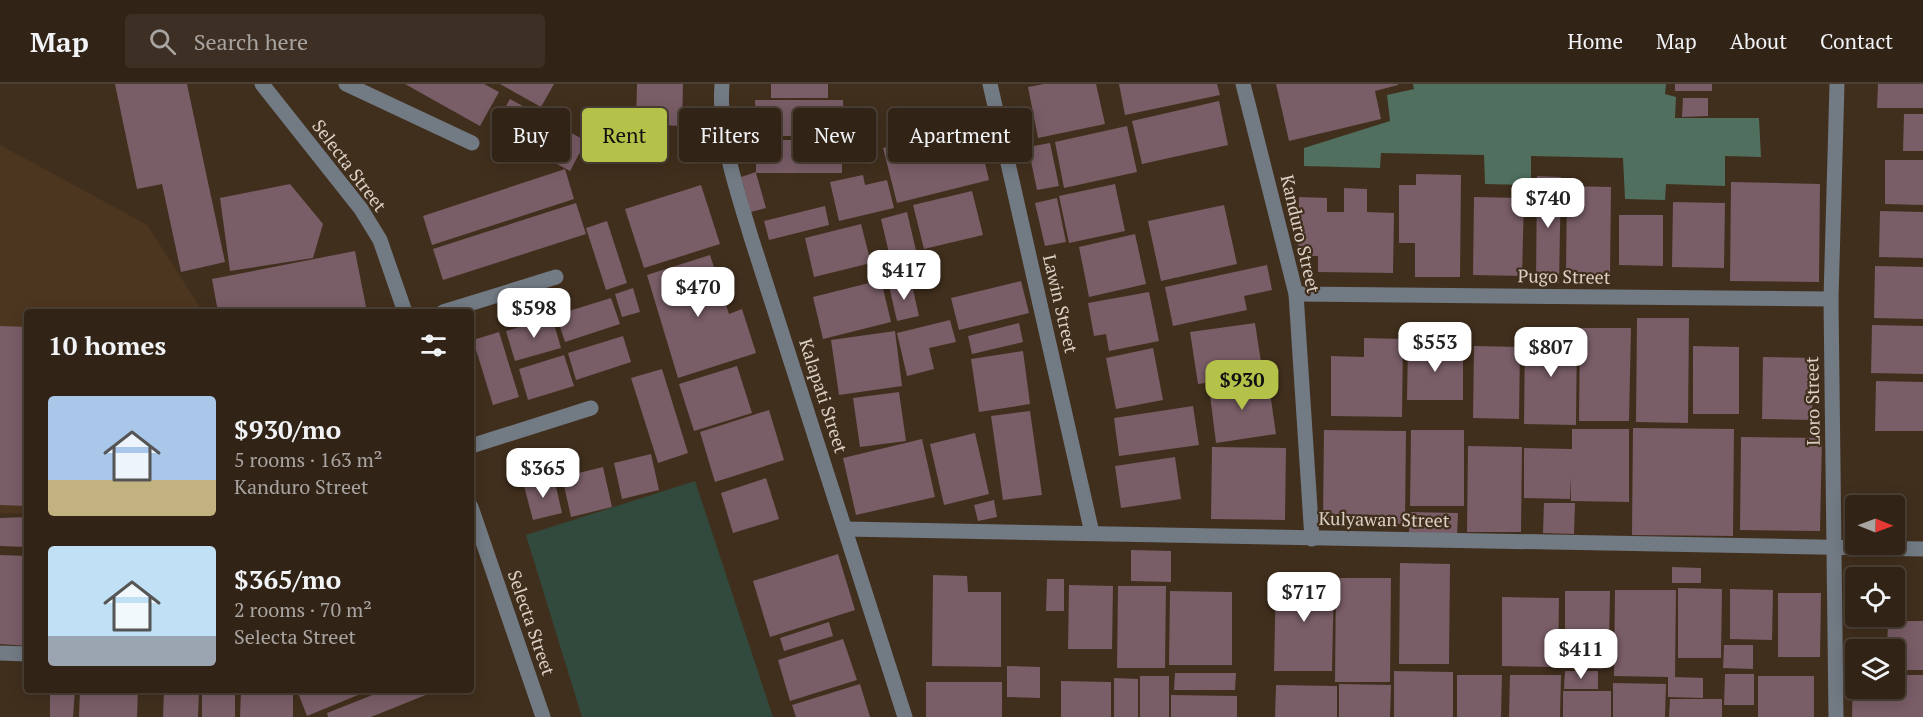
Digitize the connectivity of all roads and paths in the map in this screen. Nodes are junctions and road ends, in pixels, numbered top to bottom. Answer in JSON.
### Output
{"nodes":[{"id":1,"x":262,"y":84,"type":"edge"},
{"id":2,"x":346,"y":84,"type":"edge"},
{"id":3,"x":722,"y":84,"type":"edge"},
{"id":4,"x":990,"y":84,"type":"edge"},
{"id":5,"x":1243,"y":84,"type":"edge"},
{"id":6,"x":1837,"y":84,"type":"edge"},
{"id":7,"x":472,"y":143,"type":"dead end"},
{"id":8,"x":556,"y":277,"type":"dead end"},
{"id":9,"x":1296,"y":294,"type":"junction"},
{"id":10,"x":1831,"y":299,"type":"junction"},
{"id":11,"x":404,"y":309,"type":"edge"},
{"id":12,"x":453,"y":309,"type":"edge"},
{"id":13,"x":591,"y":408,"type":"dead end"},
{"id":14,"x":474,"y":446,"type":"edge"},
{"id":15,"x":474,"y":516,"type":"edge"},
{"id":16,"x":845,"y":529,"type":"junction"},
{"id":17,"x":1092,"y":533,"type":"junction"},
{"id":18,"x":1312,"y":539,"type":"junction"},
{"id":19,"x":1834,"y":548,"type":"junction"},
{"id":20,"x":1923,"y":549,"type":"edge"},
{"id":21,"x":0,"y":653,"type":"edge"},
{"id":22,"x":24,"y":654,"type":"edge"},
{"id":23,"x":543,"y":717,"type":"edge"},
{"id":24,"x":905,"y":717,"type":"edge"},
{"id":25,"x":1836,"y":717,"type":"edge"}],
"edges":[{"from":1,"to":11,"type":"street","name":"Selecta Street"},
{"from":2,"to":7,"type":"street"},
{"from":3,"to":16,"type":"street","name":"Kalapati Street"},
{"from":4,"to":17,"type":"street","name":"Lawin Street"},
{"from":5,"to":9,"type":"street","name":"Kanduro Street"},
{"from":6,"to":10,"type":"street","name":"Loro Street"},
{"from":8,"to":12,"type":"street"},
{"from":9,"to":10,"type":"street","name":"Pugo Street"},
{"from":9,"to":18,"type":"street","name":"Kanduro Street"},
{"from":10,"to":19,"type":"street","name":"Loro Street"},
{"from":13,"to":14,"type":"street"},
{"from":15,"to":23,"type":"street","name":"Selecta Street"},
{"from":16,"to":17,"type":"street","name":"Kulyawan Street"},
{"from":16,"to":24,"type":"street","name":"Kalapati Street"},
{"from":17,"to":18,"type":"street","name":"Kulyawan Street"},
{"from":18,"to":19,"type":"street","name":"Kulyawan Street"},
{"from":19,"to":20,"type":"street","name":"Kulyawan Street"},
{"from":19,"to":25,"type":"street","name":"Loro Street"},
{"from":21,"to":22,"type":"street"}]}
